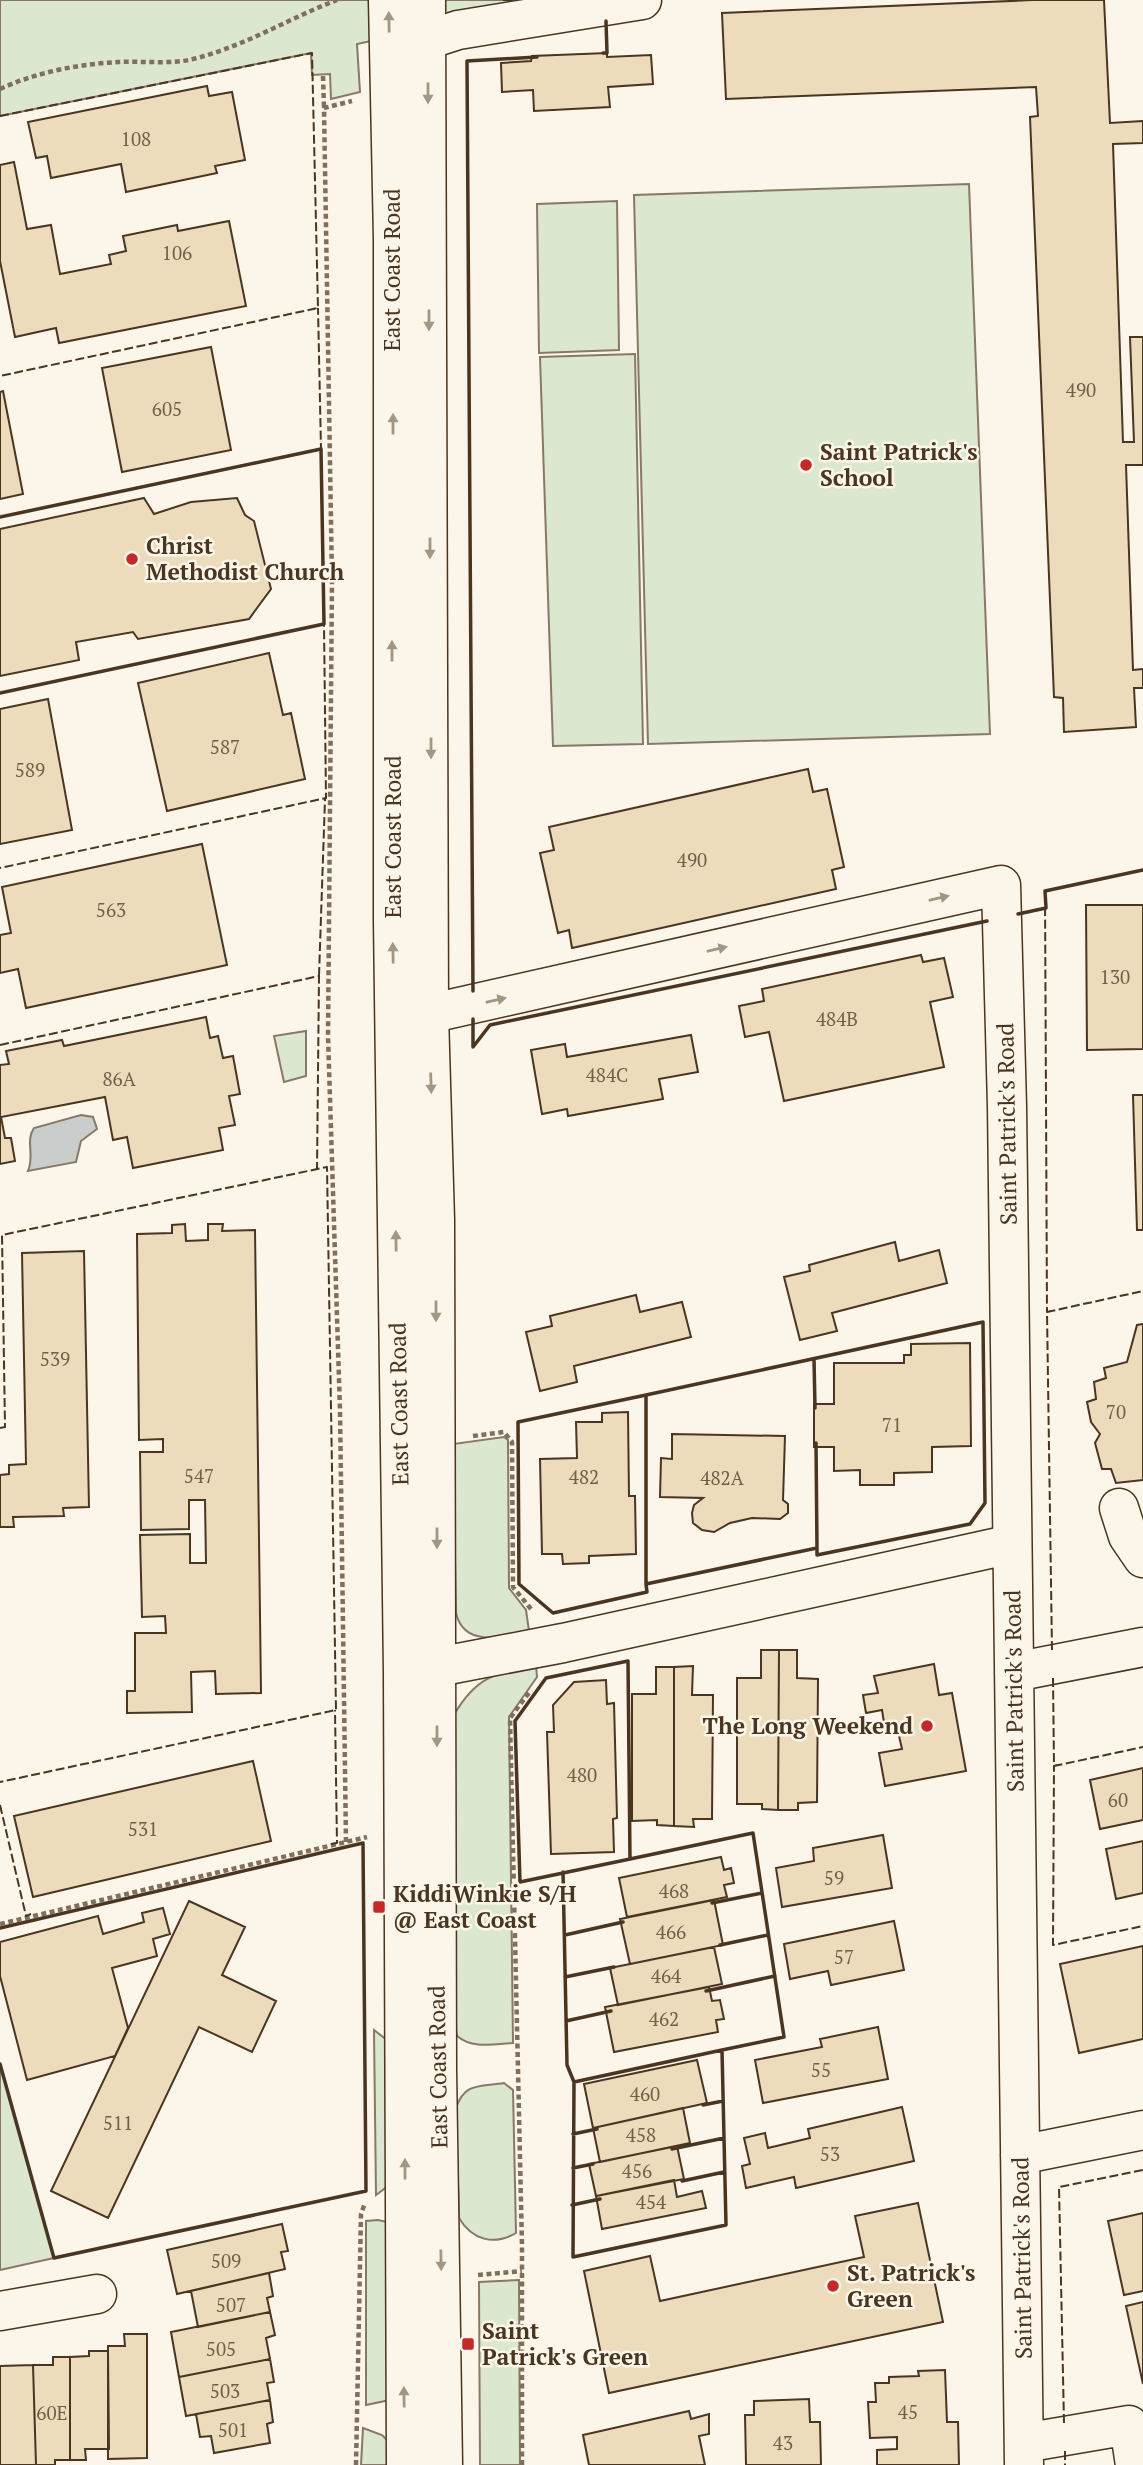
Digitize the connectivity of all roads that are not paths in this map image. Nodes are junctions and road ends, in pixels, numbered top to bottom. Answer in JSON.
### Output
{"nodes":[{"id":1,"x":388,"y":0,"type":"edge"},
{"id":2,"x":426,"y":0,"type":"edge"},
{"id":3,"x":642,"y":0,"type":"edge"},
{"id":4,"x":427,"y":40,"type":"junction"},
{"id":5,"x":412,"y":1018,"type":"junction"},
{"id":6,"x":1119,"y":1508,"type":"dead end"},
{"id":7,"x":1012,"y":1544,"type":"junction"},
{"id":8,"x":1143,"y":1558,"type":"edge"},
{"id":9,"x":1143,"y":1647,"type":"edge"},
{"id":10,"x":421,"y":1671,"type":"junction"},
{"id":11,"x":1014,"y":1672,"type":"junction"},
{"id":12,"x":1143,"y":2130,"type":"edge"},
{"id":13,"x":1020,"y":2155,"type":"junction"},
{"id":14,"x":97,"y":2294,"type":"dead end"},
{"id":15,"x":0,"y":2311,"type":"edge"},
{"id":16,"x":1024,"y":2454,"type":"edge"},
{"id":17,"x":406,"y":2465,"type":"edge"},
{"id":18,"x":443,"y":2465,"type":"edge"},
{"id":19,"x":1135,"y":2465,"type":"edge"}],
"edges":[{"from":5,"to":1,"type":"main road","name":"East Coast Road","one_way":true},
{"from":2,"to":4,"type":"main road","name":"East Coast Road"},
{"from":3,"to":4,"type":"main road"},
{"from":4,"to":5,"type":"main road","name":"East Coast Road","one_way":true},
{"from":5,"to":7,"type":"main road","name":"Saint Patrick's Road","one_way":true},
{"from":5,"to":10,"type":"main road","name":"East Coast Road"},
{"from":6,"to":8,"type":"main road"},
{"from":7,"to":10,"type":"main road"},
{"from":7,"to":11,"type":"main road","name":"Saint Patrick's Road"},
{"from":9,"to":11,"type":"main road"},
{"from":17,"to":10,"type":"main road","name":"East Coast Road","one_way":true},
{"from":10,"to":18,"type":"main road","name":"East Coast Road","one_way":true},
{"from":11,"to":13,"type":"main road","name":"Saint Patrick's Road"},
{"from":12,"to":13,"type":"main road"},
{"from":13,"to":16,"type":"main road","name":"Saint Patrick's Road"},
{"from":14,"to":15,"type":"main road"},
{"from":16,"to":19,"type":"main road"}]}
